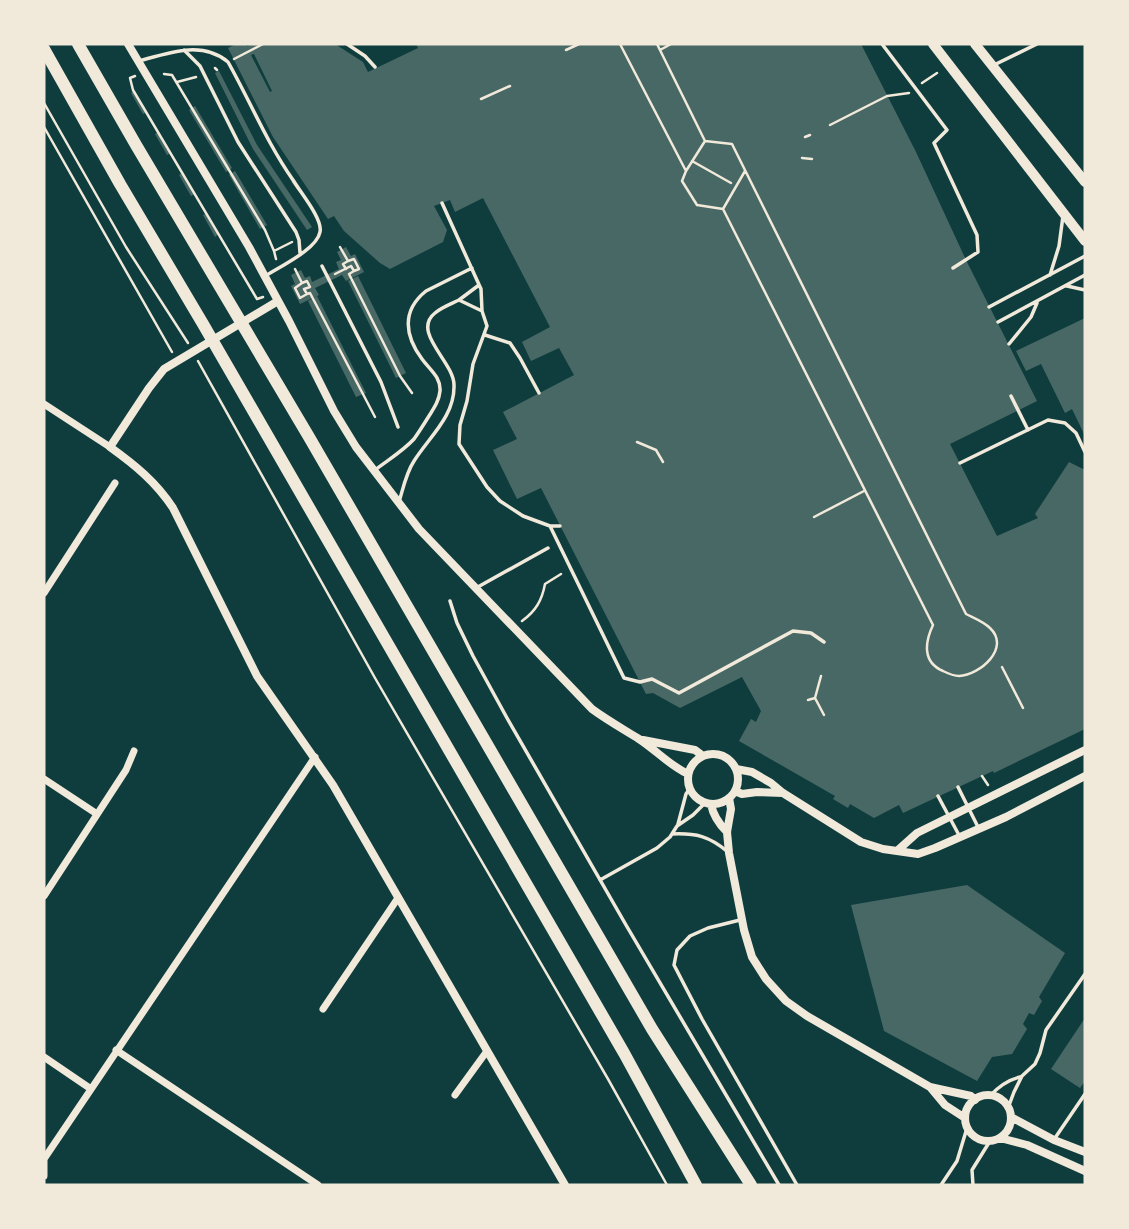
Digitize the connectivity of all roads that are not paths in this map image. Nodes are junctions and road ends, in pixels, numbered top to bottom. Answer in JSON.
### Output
{"nodes":[{"id":1,"x":78,"y":44,"type":"edge"},
{"id":2,"x":128,"y":44,"type":"edge"},
{"id":3,"x":346,"y":44,"type":"edge"},
{"id":4,"x":883,"y":44,"type":"edge"},
{"id":5,"x":933,"y":44,"type":"edge"},
{"id":6,"x":975,"y":44,"type":"edge"},
{"id":7,"x":1037,"y":44,"type":"edge"},
{"id":8,"x":44,"y":49,"type":"edge"},
{"id":9,"x":184,"y":50,"type":"junction"},
{"id":10,"x":139,"y":61,"type":"junction"},
{"id":11,"x":992,"y":66,"type":"junction"},
{"id":12,"x":375,"y":67,"type":"dead end"},
{"id":13,"x":1085,"y":182,"type":"edge"},
{"id":14,"x":442,"y":203,"type":"dead end"},
{"id":15,"x":1063,"y":213,"type":"junction"},
{"id":16,"x":1085,"y":241,"type":"edge"},
{"id":17,"x":300,"y":253,"type":"junction"},
{"id":18,"x":1085,"y":256,"type":"edge"},
{"id":19,"x":322,"y":266,"type":"dead end"},
{"id":20,"x":472,"y":268,"type":"junction"},
{"id":21,"x":953,"y":268,"type":"dead end"},
{"id":22,"x":1050,"y":275,"type":"junction"},
{"id":23,"x":1085,"y":275,"type":"edge"},
{"id":24,"x":265,"y":276,"type":"junction"},
{"id":25,"x":479,"y":285,"type":"junction"},
{"id":26,"x":1067,"y":286,"type":"junction"},
{"id":27,"x":1085,"y":290,"type":"edge"},
{"id":28,"x":459,"y":300,"type":"junction"},
{"id":29,"x":1038,"y":301,"type":"junction"},
{"id":30,"x":278,"y":302,"type":"junction"},
{"id":31,"x":989,"y":307,"type":"dead end"},
{"id":32,"x":482,"y":311,"type":"junction"},
{"id":33,"x":998,"y":322,"type":"dead end"},
{"id":34,"x":485,"y":335,"type":"junction"},
{"id":35,"x":1009,"y":344,"type":"dead end"},
{"id":36,"x":539,"y":393,"type":"dead end"},
{"id":37,"x":1011,"y":396,"type":"dead end"},
{"id":38,"x":44,"y":404,"type":"edge"},
{"id":39,"x":398,"y":427,"type":"dead end"},
{"id":40,"x":1028,"y":430,"type":"junction"},
{"id":41,"x":110,"y":447,"type":"junction"},
{"id":42,"x":1085,"y":452,"type":"edge"},
{"id":43,"x":960,"y":463,"type":"dead end"},
{"id":44,"x":374,"y":471,"type":"junction"},
{"id":45,"x":115,"y":483,"type":"dead end"},
{"id":46,"x":398,"y":504,"type":"junction"},
{"id":47,"x":550,"y":526,"type":"junction"},
{"id":48,"x":560,"y":526,"type":"dead end"},
{"id":49,"x":548,"y":548,"type":"dead end"},
{"id":50,"x":476,"y":588,"type":"junction"},
{"id":51,"x":44,"y":593,"type":"edge"},
{"id":52,"x":450,"y":601,"type":"dead end"},
{"id":53,"x":824,"y":642,"type":"dead end"},
{"id":54,"x":640,"y":740,"type":"junction"},
{"id":55,"x":1085,"y":750,"type":"edge"},
{"id":56,"x":134,"y":751,"type":"dead end"},
{"id":57,"x":704,"y":756,"type":"junction"},
{"id":58,"x":315,"y":757,"type":"junction"},
{"id":59,"x":736,"y":769,"type":"junction"},
{"id":60,"x":688,"y":774,"type":"junction"},
{"id":61,"x":1085,"y":776,"type":"edge"},
{"id":62,"x":44,"y":779,"type":"edge"},
{"id":63,"x":958,"y":787,"type":"dead end"},
{"id":64,"x":690,"y":788,"type":"junction"},
{"id":65,"x":783,"y":793,"type":"junction"},
{"id":66,"x":732,"y":795,"type":"junction"},
{"id":67,"x":939,"y":796,"type":"dead end"},
{"id":68,"x":708,"y":803,"type":"junction"},
{"id":69,"x":969,"y":808,"type":"junction"},
{"id":70,"x":97,"y":814,"type":"junction"},
{"id":71,"x":950,"y":817,"type":"junction"},
{"id":72,"x":677,"y":826,"type":"junction"},
{"id":73,"x":979,"y":829,"type":"junction"},
{"id":74,"x":727,"y":832,"type":"junction"},
{"id":75,"x":672,"y":834,"type":"junction"},
{"id":76,"x":960,"y":837,"type":"junction"},
{"id":77,"x":898,"y":850,"type":"junction"},
{"id":78,"x":729,"y":853,"type":"junction"},
{"id":79,"x":600,"y":880,"type":"junction"},
{"id":80,"x":44,"y":896,"type":"edge"},
{"id":81,"x":398,"y":898,"type":"junction"},
{"id":82,"x":742,"y":919,"type":"junction"},
{"id":83,"x":1085,"y":974,"type":"edge"},
{"id":84,"x":323,"y":1009,"type":"dead end"},
{"id":85,"x":116,"y":1050,"type":"junction"},
{"id":86,"x":488,"y":1051,"type":"junction"},
{"id":87,"x":44,"y":1057,"type":"edge"},
{"id":88,"x":1022,"y":1076,"type":"junction"},
{"id":89,"x":930,"y":1087,"type":"junction"},
{"id":90,"x":91,"y":1089,"type":"junction"},
{"id":91,"x":1085,"y":1094,"type":"edge"},
{"id":92,"x":455,"y":1095,"type":"dead end"},
{"id":93,"x":990,"y":1096,"type":"junction"},
{"id":94,"x":975,"y":1100,"type":"junction"},
{"id":95,"x":1009,"y":1113,"type":"junction"},
{"id":96,"x":965,"y":1118,"type":"junction"},
{"id":97,"x":967,"y":1128,"type":"junction"},
{"id":98,"x":1000,"y":1138,"type":"junction"},
{"id":99,"x":1054,"y":1140,"type":"junction"},
{"id":100,"x":990,"y":1141,"type":"junction"},
{"id":101,"x":1085,"y":1152,"type":"edge"},
{"id":102,"x":1085,"y":1171,"type":"edge"},
{"id":103,"x":44,"y":1177,"type":"edge"},
{"id":104,"x":50,"y":1185,"type":"edge"},
{"id":105,"x":318,"y":1185,"type":"edge"},
{"id":106,"x":565,"y":1185,"type":"edge"},
{"id":107,"x":696,"y":1185,"type":"edge"},
{"id":108,"x":751,"y":1185,"type":"edge"},
{"id":109,"x":779,"y":1185,"type":"edge"},
{"id":110,"x":797,"y":1185,"type":"edge"},
{"id":111,"x":941,"y":1185,"type":"edge"},
{"id":112,"x":973,"y":1185,"type":"edge"}],
"edges":[{"from":1,"to":108,"type":"highway"},
{"from":2,"to":10,"type":"street"},
{"from":3,"to":12,"type":"lane"},
{"from":4,"to":21,"type":"lane"},
{"from":5,"to":15,"type":"main road"},
{"from":6,"to":11,"type":"main road"},
{"from":7,"to":11,"type":"lane"},
{"from":8,"to":107,"type":"highway"},
{"from":9,"to":10,"type":"lane"},
{"from":9,"to":17,"type":"lane"},
{"from":9,"to":17,"type":"lane"},
{"from":10,"to":24,"type":"street"},
{"from":11,"to":13,"type":"main road"},
{"from":14,"to":20,"type":"lane"},
{"from":15,"to":16,"type":"main road"},
{"from":15,"to":22,"type":"lane"},
{"from":17,"to":24,"type":"lane"},
{"from":18,"to":22,"type":"lane"},
{"from":19,"to":39,"type":"lane"},
{"from":20,"to":25,"type":"lane"},
{"from":20,"to":44,"type":"lane"},
{"from":22,"to":31,"type":"lane"},
{"from":23,"to":26,"type":"lane"},
{"from":24,"to":30,"type":"street"},
{"from":25,"to":28,"type":"lane"},
{"from":25,"to":32,"type":"lane"},
{"from":26,"to":27,"type":"lane"},
{"from":26,"to":29,"type":"lane"},
{"from":28,"to":32,"type":"lane"},
{"from":28,"to":46,"type":"lane"},
{"from":29,"to":33,"type":"lane"},
{"from":29,"to":35,"type":"lane"},
{"from":30,"to":41,"type":"street"},
{"from":30,"to":44,"type":"street"},
{"from":32,"to":34,"type":"lane"},
{"from":34,"to":36,"type":"lane"},
{"from":34,"to":47,"type":"lane"},
{"from":37,"to":40,"type":"lane"},
{"from":38,"to":41,"type":"street"},
{"from":40,"to":42,"type":"lane"},
{"from":40,"to":43,"type":"lane"},
{"from":41,"to":58,"type":"street"},
{"from":44,"to":46,"type":"street"},
{"from":45,"to":51,"type":"street"},
{"from":46,"to":50,"type":"street"},
{"from":47,"to":48,"type":"lane"},
{"from":47,"to":53,"type":"lane"},
{"from":49,"to":50,"type":"lane"},
{"from":50,"to":54,"type":"street"},
{"from":52,"to":79,"type":"lane"},
{"from":54,"to":57,"type":"street"},
{"from":54,"to":60,"type":"street"},
{"from":55,"to":69,"type":"street"},
{"from":56,"to":70,"type":"street"},
{"from":57,"to":59,"type":"street"},
{"from":57,"to":60,"type":"street"},
{"from":58,"to":81,"type":"street"},
{"from":58,"to":85,"type":"street"},
{"from":59,"to":65,"type":"street"},
{"from":59,"to":66,"type":"street"},
{"from":60,"to":64,"type":"street"},
{"from":61,"to":73,"type":"street"},
{"from":62,"to":70,"type":"street"},
{"from":63,"to":69,"type":"lane"},
{"from":64,"to":68,"type":"street"},
{"from":64,"to":72,"type":"lane"},
{"from":65,"to":66,"type":"street"},
{"from":65,"to":77,"type":"street"},
{"from":66,"to":68,"type":"street"},
{"from":66,"to":74,"type":"street"},
{"from":67,"to":71,"type":"lane"},
{"from":68,"to":72,"type":"lane"},
{"from":68,"to":74,"type":"street"},
{"from":69,"to":71,"type":"street"},
{"from":69,"to":73,"type":"lane"},
{"from":70,"to":80,"type":"street"},
{"from":71,"to":76,"type":"lane"},
{"from":71,"to":77,"type":"street"},
{"from":72,"to":75,"type":"lane"},
{"from":73,"to":76,"type":"street"},
{"from":74,"to":78,"type":"street"},
{"from":75,"to":78,"type":"lane"},
{"from":75,"to":79,"type":"lane"},
{"from":76,"to":77,"type":"street"},
{"from":78,"to":82,"type":"street"},
{"from":79,"to":109,"type":"lane"},
{"from":81,"to":84,"type":"street"},
{"from":81,"to":86,"type":"street"},
{"from":82,"to":89,"type":"street"},
{"from":82,"to":110,"type":"lane"},
{"from":83,"to":88,"type":"lane"},
{"from":85,"to":90,"type":"street"},
{"from":85,"to":105,"type":"street"},
{"from":86,"to":92,"type":"street"},
{"from":86,"to":106,"type":"street"},
{"from":87,"to":90,"type":"street"},
{"from":88,"to":93,"type":"lane"},
{"from":88,"to":95,"type":"lane"},
{"from":89,"to":94,"type":"street"},
{"from":89,"to":96,"type":"street"},
{"from":90,"to":103,"type":"street"},
{"from":91,"to":99,"type":"lane"},
{"from":93,"to":94,"type":"street"},
{"from":93,"to":95,"type":"street"},
{"from":94,"to":96,"type":"street"},
{"from":95,"to":98,"type":"street"},
{"from":95,"to":99,"type":"street"},
{"from":96,"to":97,"type":"street"},
{"from":97,"to":100,"type":"street"},
{"from":97,"to":111,"type":"lane"},
{"from":98,"to":100,"type":"street"},
{"from":98,"to":102,"type":"street"},
{"from":99,"to":101,"type":"street"},
{"from":100,"to":112,"type":"lane"},
{"from":103,"to":104,"type":"street"}]}
